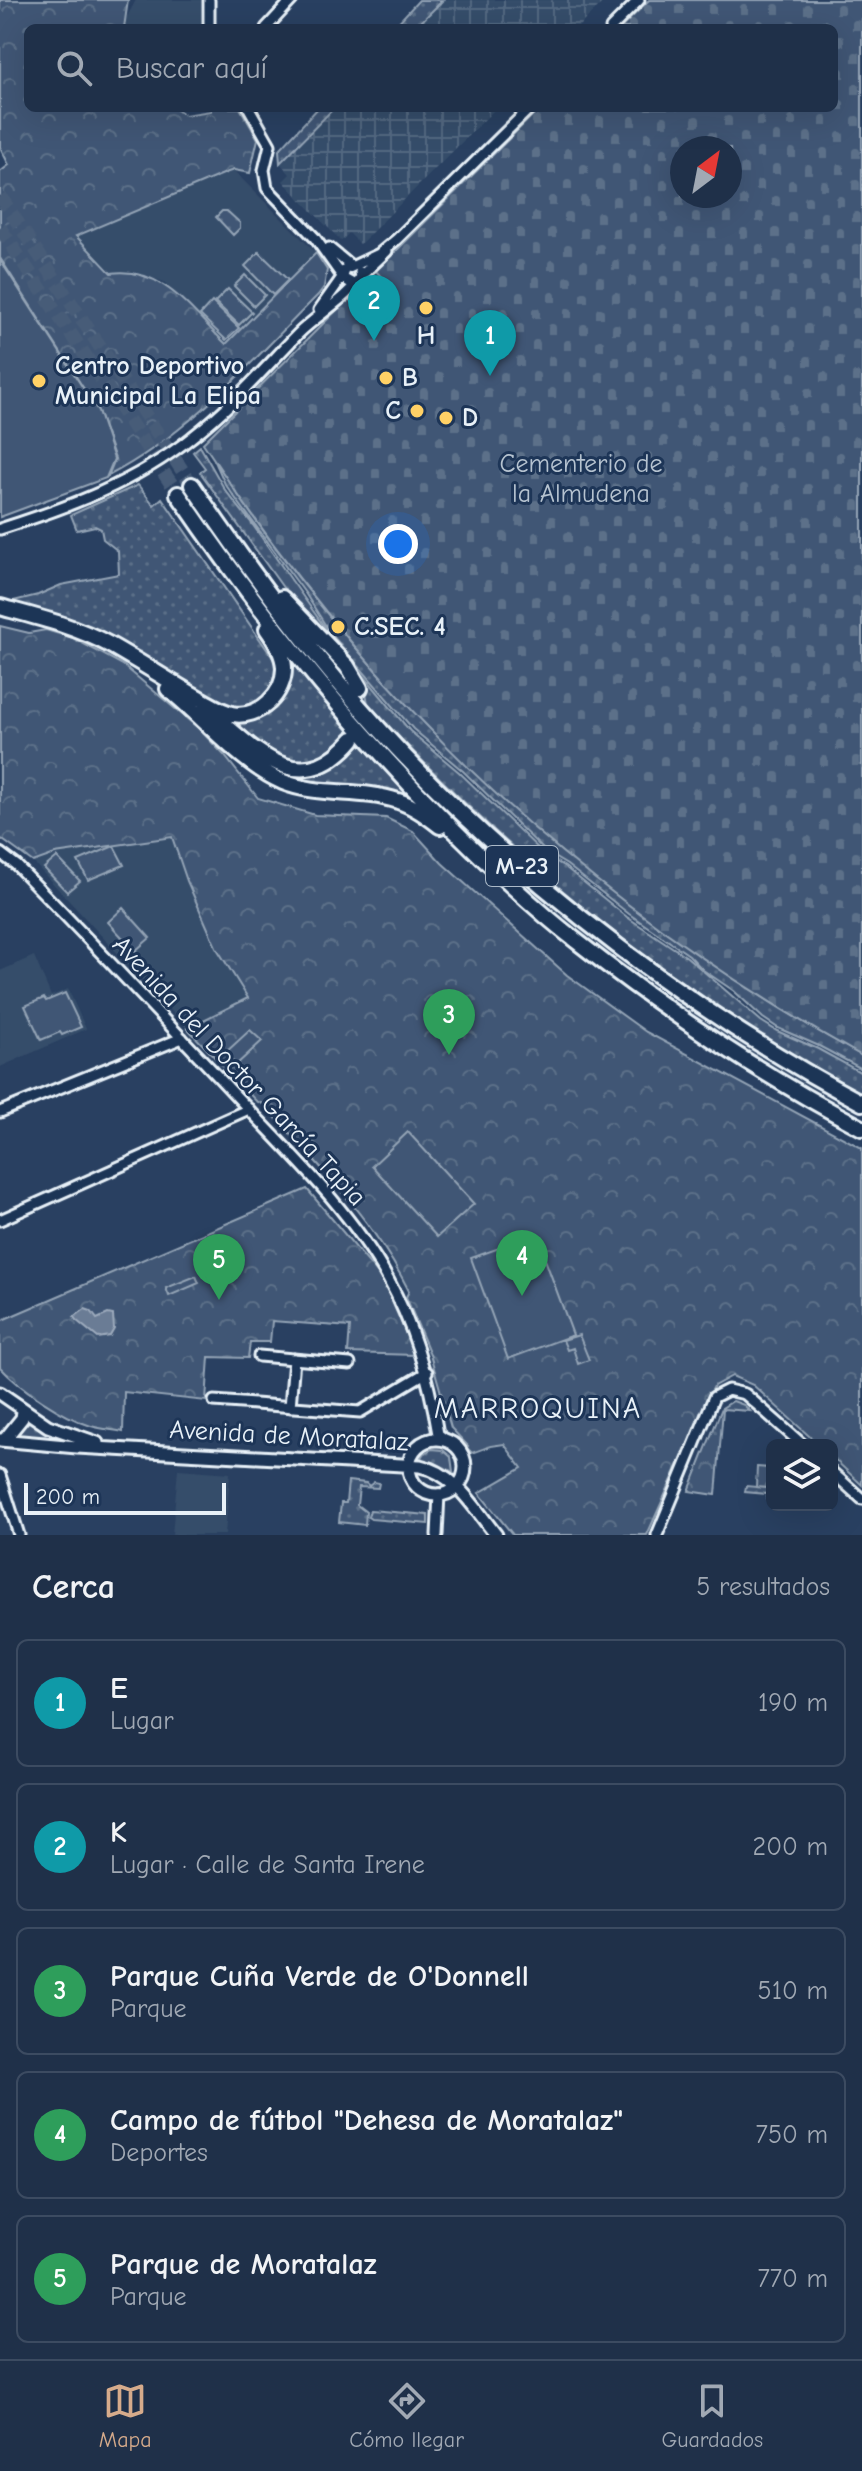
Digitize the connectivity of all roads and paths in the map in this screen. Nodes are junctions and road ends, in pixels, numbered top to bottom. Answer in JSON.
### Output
{"nodes":[{"id":1,"x":209,"y":0,"type":"edge"},
{"id":2,"x":292,"y":0,"type":"edge"},
{"id":3,"x":639,"y":0,"type":"edge"},
{"id":4,"x":209,"y":24,"type":"edge"},
{"id":5,"x":270,"y":24,"type":"edge"},
{"id":6,"x":615,"y":24,"type":"edge"},
{"id":7,"x":251,"y":112,"type":"edge"},
{"id":8,"x":526,"y":112,"type":"edge"},
{"id":9,"x":315,"y":238,"type":"junction"},
{"id":10,"x":397,"y":239,"type":"junction"},
{"id":11,"x":352,"y":266,"type":"junction"},
{"id":12,"x":343,"y":276,"type":"junction"},
{"id":13,"x":358,"y":279,"type":"junction"},
{"id":14,"x":371,"y":286,"type":"dead end"},
{"id":15,"x":363,"y":295,"type":"dead end"},
{"id":16,"x":310,"y":323,"type":"junction"},
{"id":17,"x":192,"y":485,"type":"tunnel mouth"},
{"id":18,"x":178,"y":494,"type":"tunnel mouth"},
{"id":19,"x":0,"y":529,"type":"edge"},
{"id":20,"x":213,"y":545,"type":"junction"},
{"id":21,"x":243,"y":559,"type":"junction"},
{"id":22,"x":3,"y":608,"type":"edge"},
{"id":23,"x":131,"y":657,"type":"junction"},
{"id":24,"x":180,"y":688,"type":"junction"},
{"id":25,"x":360,"y":688,"type":"dead end"},
{"id":26,"x":353,"y":739,"type":"dead end"},
{"id":27,"x":0,"y":853,"type":"edge"},
{"id":28,"x":479,"y":855,"type":"junction"},
{"id":29,"x":182,"y":1038,"type":"junction"},
{"id":30,"x":862,"y":1103,"type":"edge"},
{"id":31,"x":249,"y":1109,"type":"junction"},
{"id":32,"x":0,"y":1112,"type":"edge"},
{"id":33,"x":862,"y":1128,"type":"edge"},
{"id":34,"x":0,"y":1220,"type":"edge"},
{"id":35,"x":259,"y":1356,"type":"dead end"},
{"id":36,"x":294,"y":1359,"type":"junction"},
{"id":37,"x":350,"y":1364,"type":"dead end"},
{"id":38,"x":427,"y":1372,"type":"junction"},
{"id":39,"x":0,"y":1393,"type":"edge"},
{"id":40,"x":214,"y":1401,"type":"dead end"},
{"id":41,"x":5,"y":1405,"type":"edge"},
{"id":42,"x":290,"y":1407,"type":"junction"},
{"id":43,"x":23,"y":1411,"type":"junction"},
{"id":44,"x":439,"y":1438,"type":"junction"},
{"id":45,"x":796,"y":1439,"type":"edge"},
{"id":46,"x":2,"y":1441,"type":"edge"},
{"id":47,"x":113,"y":1447,"type":"junction"},
{"id":48,"x":409,"y":1466,"type":"junction"},
{"id":49,"x":0,"y":1475,"type":"edge"},
{"id":50,"x":838,"y":1477,"type":"edge"},
{"id":51,"x":457,"y":1487,"type":"junction"},
{"id":52,"x":439,"y":1494,"type":"junction"},
{"id":53,"x":862,"y":1499,"type":"edge"},
{"id":54,"x":19,"y":1535,"type":"edge"},
{"id":55,"x":437,"y":1535,"type":"edge"},
{"id":56,"x":496,"y":1535,"type":"edge"},
{"id":57,"x":657,"y":1535,"type":"edge"}],
"edges":[{"from":1,"to":4,"type":"street"},
{"from":2,"to":5,"type":"street"},
{"from":3,"to":6,"type":"street"},
{"from":7,"to":9,"type":"street"},
{"from":8,"to":10,"type":"street"},
{"from":9,"to":11,"type":"street"},
{"from":9,"to":12,"type":"street"},
{"from":10,"to":11,"type":"street"},
{"from":10,"to":13,"type":"street"},
{"from":11,"to":12,"type":"street"},
{"from":11,"to":13,"type":"street"},
{"from":12,"to":13,"type":"street"},
{"from":12,"to":16,"type":"street"},
{"from":13,"to":14,"type":"street"},
{"from":13,"to":15,"type":"street"},
{"from":13,"to":16,"type":"street"},
{"from":16,"to":19,"type":"street"},
{"from":17,"to":21,"type":"highway","number":"M-23"},
{"from":18,"to":20,"type":"highway","number":"M-23"},
{"from":20,"to":24,"type":"highway"},
{"from":20,"to":28,"type":"highway","number":"M-23"},
{"from":21,"to":25,"type":"highway"},
{"from":21,"to":30,"type":"highway","number":"M-23"},
{"from":22,"to":23,"type":"highway"},
{"from":23,"to":24,"type":"highway"},
{"from":23,"to":28,"type":"highway"},
{"from":24,"to":26,"type":"highway"},
{"from":27,"to":29,"type":"street","name":"Avenida del Doctor García Tapia"},
{"from":28,"to":33,"type":"highway","number":"M-23"},
{"from":29,"to":31,"type":"street","name":"Avenida del Doctor García Tapia"},
{"from":29,"to":32,"type":"street"},
{"from":31,"to":34,"type":"street"},
{"from":31,"to":38,"type":"street","name":"Avenida del Doctor García Tapia"},
{"from":35,"to":36,"type":"street"},
{"from":36,"to":37,"type":"street"},
{"from":36,"to":42,"type":"street"},
{"from":38,"to":42,"type":"street"},
{"from":38,"to":44,"type":"street","name":"Avenida del Doctor García Tapia"},
{"from":39,"to":41,"type":"main road","name":"Avenida de Moratalaz"},
{"from":40,"to":42,"type":"street"},
{"from":41,"to":43,"type":"main road","name":"Avenida de Moratalaz"},
{"from":43,"to":46,"type":"main road"},
{"from":43,"to":47,"type":"main road","name":"Avenida de Moratalaz"},
{"from":44,"to":48,"type":"main road"},
{"from":44,"to":51,"type":"main road"},
{"from":45,"to":57,"type":"street"},
{"from":46,"to":47,"type":"main road","name":"Avenida de Moratalaz"},
{"from":47,"to":48,"type":"main road","name":"Avenida de Moratalaz"},
{"from":48,"to":51,"type":"main road","name":"Avenida de Moratalaz"},
{"from":48,"to":52,"type":"main road"},
{"from":49,"to":54,"type":"street"},
{"from":50,"to":53,"type":"street"},
{"from":51,"to":52,"type":"main road"},
{"from":51,"to":56,"type":"main road"},
{"from":52,"to":55,"type":"street"}]}
